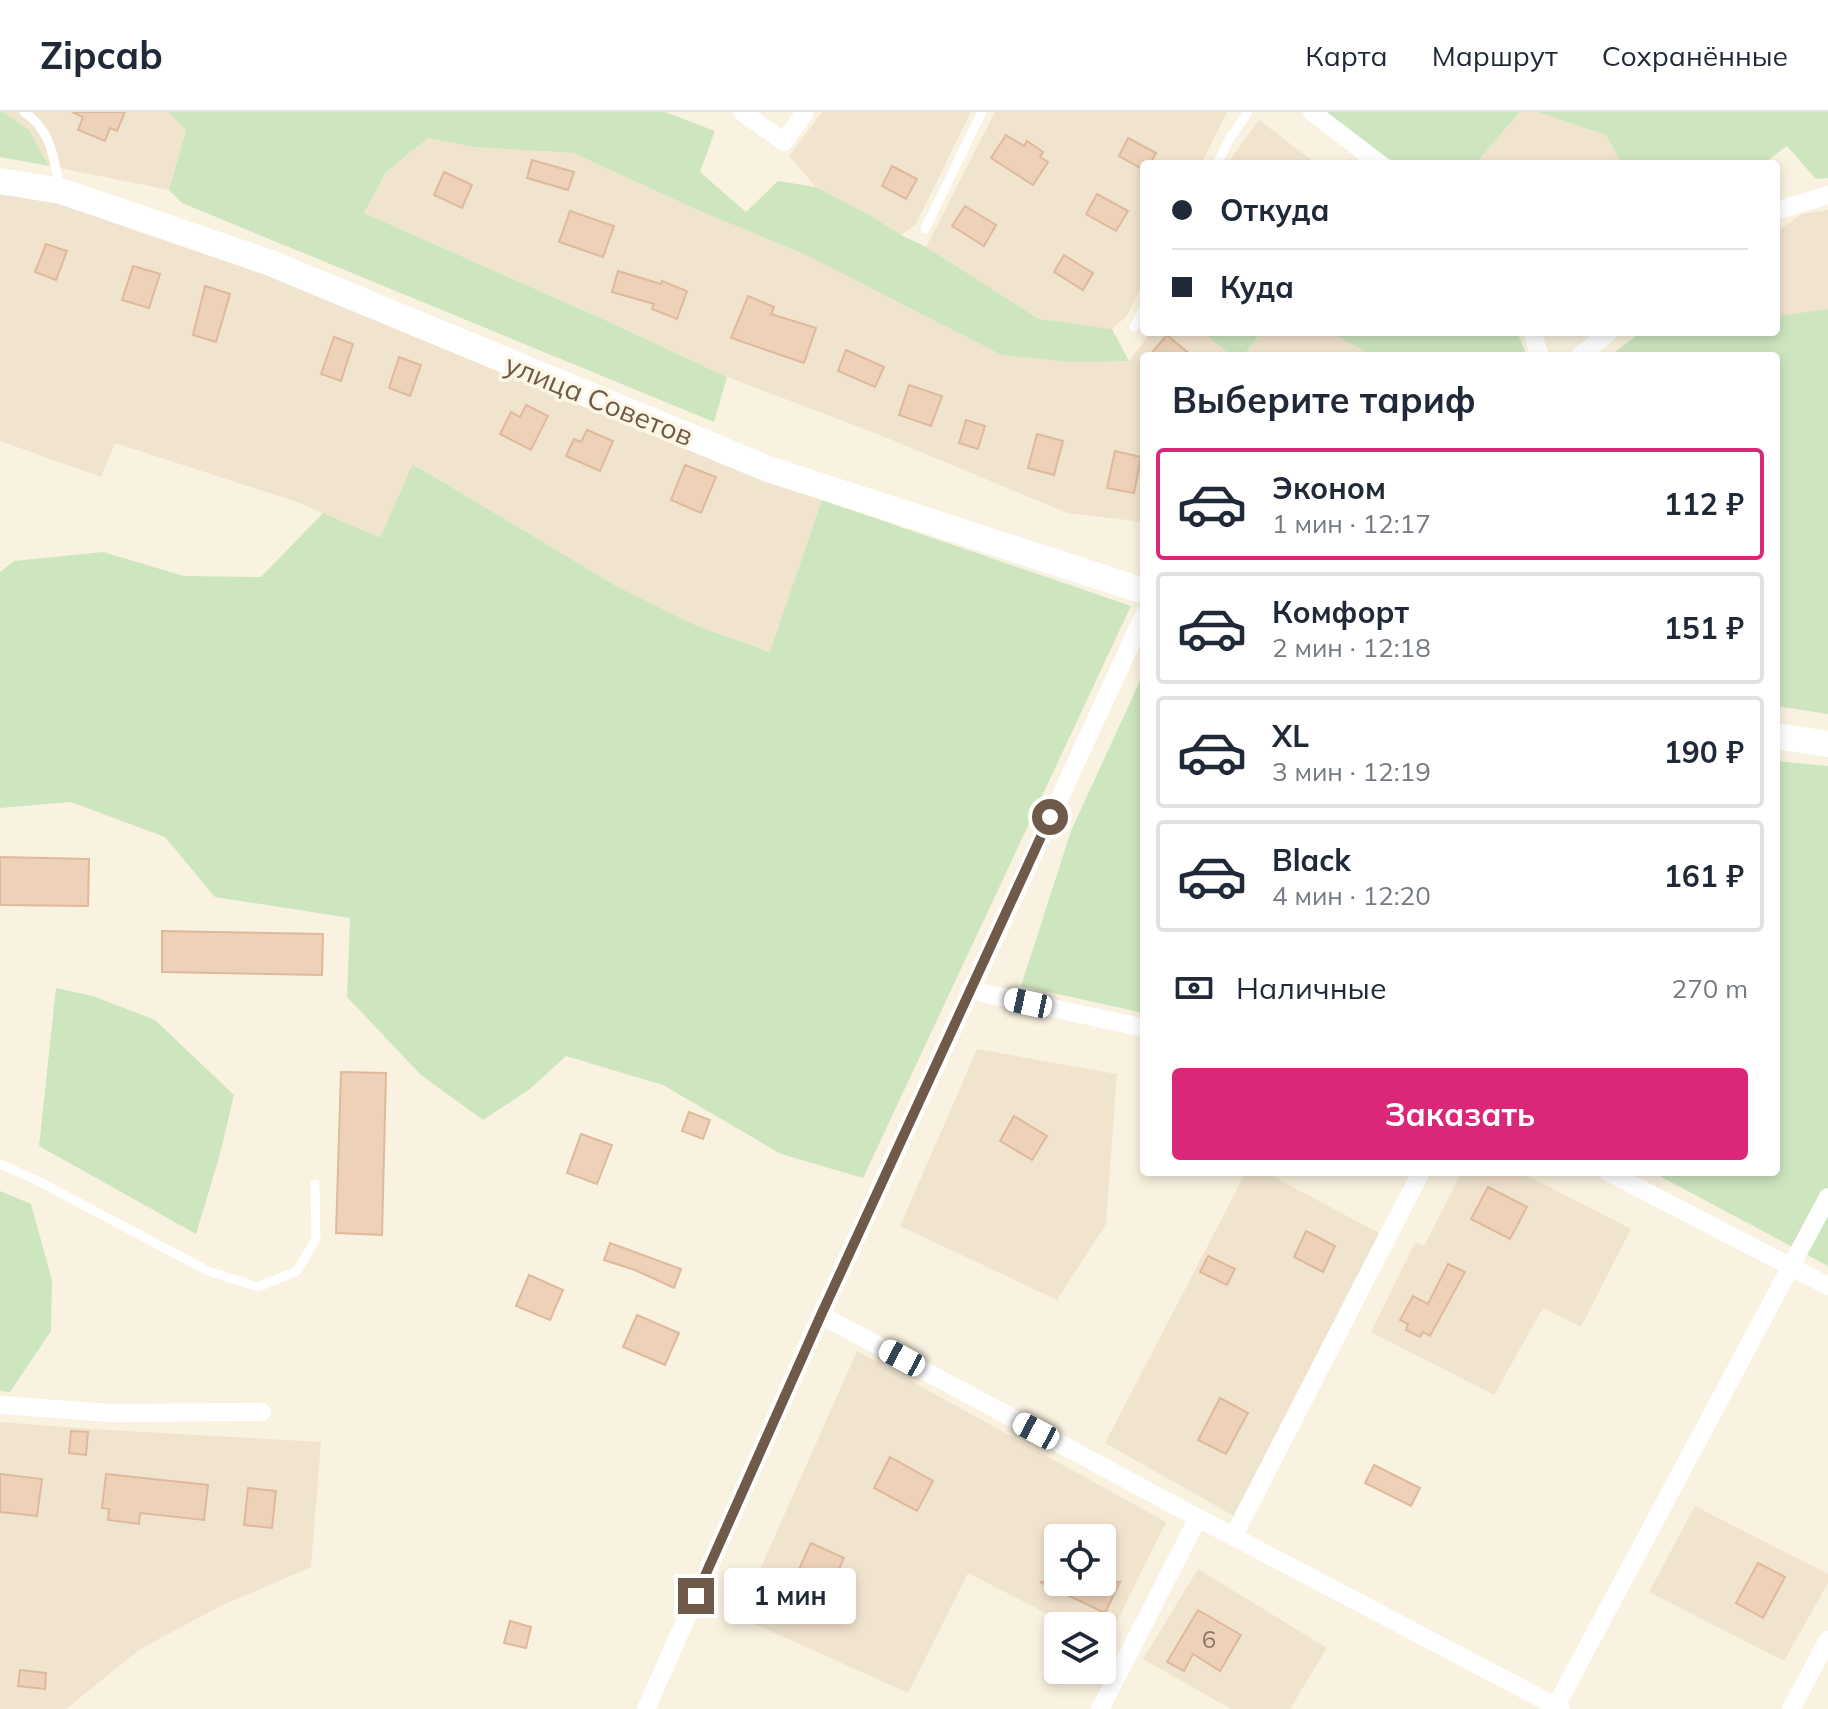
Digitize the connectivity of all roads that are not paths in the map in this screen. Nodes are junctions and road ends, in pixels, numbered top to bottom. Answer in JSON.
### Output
{"nodes":[{"id":1,"x":24,"y":112,"type":"edge"},
{"id":2,"x":742,"y":112,"type":"edge"},
{"id":3,"x":805,"y":112,"type":"edge"},
{"id":4,"x":982,"y":112,"type":"edge"},
{"id":5,"x":1248,"y":112,"type":"edge"},
{"id":6,"x":1312,"y":112,"type":"edge"},
{"id":7,"x":1219,"y":160,"type":"edge"},
{"id":8,"x":1375,"y":160,"type":"edge"},
{"id":9,"x":0,"y":181,"type":"edge"},
{"id":10,"x":61,"y":191,"type":"junction"},
{"id":11,"x":1828,"y":195,"type":"edge"},
{"id":12,"x":1780,"y":210,"type":"edge"},
{"id":13,"x":925,"y":229,"type":"dead end"},
{"id":14,"x":1140,"y":315,"type":"edge"},
{"id":15,"x":1134,"y":327,"type":"dead end"},
{"id":16,"x":1604,"y":336,"type":"edge"},
{"id":17,"x":1585,"y":352,"type":"edge"},
{"id":18,"x":1140,"y":590,"type":"edge"},
{"id":19,"x":1140,"y":624,"type":"edge"},
{"id":20,"x":1780,"y":737,"type":"edge"},
{"id":21,"x":1828,"y":744,"type":"edge"},
{"id":22,"x":969,"y":990,"type":"junction"},
{"id":23,"x":1140,"y":1027,"type":"edge"},
{"id":24,"x":0,"y":1164,"type":"edge"},
{"id":25,"x":1419,"y":1176,"type":"edge"},
{"id":26,"x":1616,"y":1176,"type":"edge"},
{"id":27,"x":315,"y":1184,"type":"dead end"},
{"id":28,"x":1828,"y":1197,"type":"edge"},
{"id":29,"x":1791,"y":1266,"type":"junction"},
{"id":30,"x":1828,"y":1286,"type":"edge"},
{"id":31,"x":821,"y":1315,"type":"junction"},
{"id":32,"x":0,"y":1405,"type":"edge"},
{"id":33,"x":262,"y":1412,"type":"dead end"},
{"id":34,"x":1198,"y":1518,"type":"junction"},
{"id":35,"x":1234,"y":1535,"type":"junction"},
{"id":36,"x":1828,"y":1640,"type":"edge"},
{"id":37,"x":1528,"y":1692,"type":"junction"},
{"id":38,"x":1558,"y":1708,"type":"edge"},
{"id":39,"x":646,"y":1709,"type":"edge"},
{"id":40,"x":1100,"y":1709,"type":"edge"},
{"id":41,"x":1519,"y":1709,"type":"edge"},
{"id":42,"x":1791,"y":1709,"type":"edge"}],
"edges":[{"from":1,"to":10,"type":"lane"},
{"from":2,"to":3,"type":"street"},
{"from":4,"to":13,"type":"lane"},
{"from":5,"to":7,"type":"lane"},
{"from":6,"to":8,"type":"street"},
{"from":9,"to":10,"type":"main road","name":"улица Советов"},
{"from":10,"to":18,"type":"main road","name":"улица Советов"},
{"from":11,"to":12,"type":"street"},
{"from":14,"to":15,"type":"lane"},
{"from":16,"to":17,"type":"street"},
{"from":19,"to":22,"type":"street"},
{"from":20,"to":21,"type":"main road"},
{"from":22,"to":23,"type":"street"},
{"from":22,"to":31,"type":"street"},
{"from":24,"to":27,"type":"lane"},
{"from":25,"to":35,"type":"street"},
{"from":26,"to":29,"type":"street"},
{"from":28,"to":29,"type":"street"},
{"from":29,"to":30,"type":"street"},
{"from":29,"to":38,"type":"street"},
{"from":31,"to":34,"type":"street"},
{"from":31,"to":39,"type":"street"},
{"from":32,"to":33,"type":"street"},
{"from":34,"to":35,"type":"street"},
{"from":34,"to":40,"type":"street"},
{"from":35,"to":37,"type":"street"},
{"from":36,"to":42,"type":"street"},
{"from":37,"to":38,"type":"street"},
{"from":37,"to":41,"type":"street"}]}
